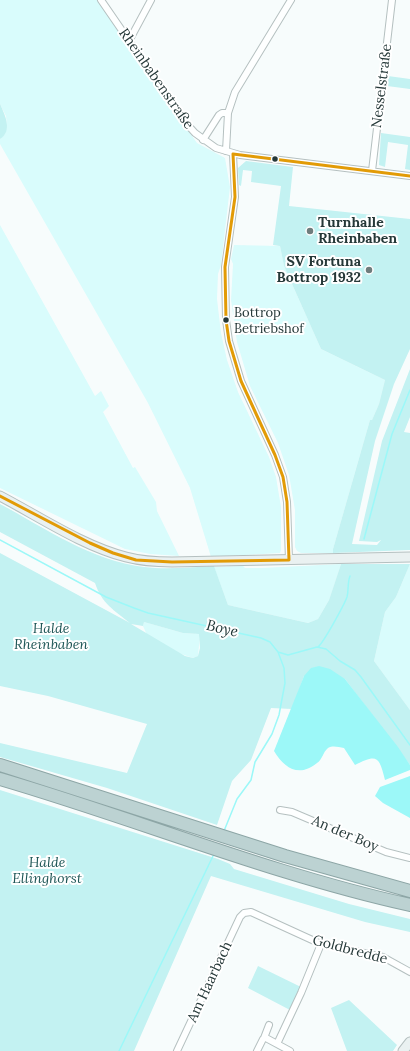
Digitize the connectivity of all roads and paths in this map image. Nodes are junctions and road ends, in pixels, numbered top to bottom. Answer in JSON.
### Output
{"nodes":[{"id":1,"x":101,"y":0,"type":"edge"},
{"id":2,"x":151,"y":0,"type":"edge"},
{"id":3,"x":290,"y":0,"type":"edge"},
{"id":4,"x":392,"y":0,"type":"edge"},
{"id":5,"x":129,"y":41,"type":"junction"},
{"id":6,"x":228,"y":113,"type":"junction"},
{"id":7,"x":203,"y":140,"type":"junction"},
{"id":8,"x":226,"y":151,"type":"junction"},
{"id":9,"x":233,"y":154,"type":"junction"},
{"id":10,"x":372,"y":171,"type":"junction"},
{"id":11,"x":410,"y":176,"type":"edge"},
{"id":12,"x":0,"y":496,"type":"edge"},
{"id":13,"x":410,"y":557,"type":"edge"},
{"id":14,"x":289,"y":560,"type":"junction"},
{"id":15,"x":0,"y":765,"type":"edge"},
{"id":16,"x":0,"y":780,"type":"edge"},
{"id":17,"x":280,"y":810,"type":"dead end"},
{"id":18,"x":410,"y":858,"type":"edge"},
{"id":19,"x":410,"y":891,"type":"edge"},
{"id":20,"x":410,"y":905,"type":"edge"},
{"id":21,"x":244,"y":913,"type":"joint"},
{"id":22,"x":322,"y":944,"type":"junction"},
{"id":23,"x":410,"y":972,"type":"edge"},
{"id":24,"x":269,"y":1025,"type":"dead end"},
{"id":25,"x":264,"y":1038,"type":"junction"},
{"id":26,"x":410,"y":1042,"type":"edge"},
{"id":27,"x":277,"y":1044,"type":"junction"},
{"id":28,"x":177,"y":1051,"type":"edge"},
{"id":29,"x":257,"y":1051,"type":"edge"},
{"id":30,"x":290,"y":1051,"type":"edge"},
{"id":31,"x":403,"y":1051,"type":"edge"}],
"edges":[{"from":1,"to":5,"type":"street","name":"Rheinbabenstraße"},
{"from":2,"to":5,"type":"street"},
{"from":3,"to":6,"type":"street"},
{"from":4,"to":10,"type":"street","name":"Nesselstraße"},
{"from":5,"to":7,"type":"street","name":"Rheinbabenstraße"},
{"from":6,"to":7,"type":"street"},
{"from":6,"to":8,"type":"street"},
{"from":7,"to":8,"type":"street","name":"Rheinbabenstraße"},
{"from":8,"to":9,"type":"street","name":"Rheinbabenstraße"},
{"from":9,"to":10,"type":"street","name":"Rheinbabenstraße"},
{"from":9,"to":14,"type":"street"},
{"from":10,"to":11,"type":"street","name":"Rheinbabenstraße"},
{"from":12,"to":14,"type":"street"},
{"from":13,"to":14,"type":"street"},
{"from":15,"to":19,"type":"highway"},
{"from":16,"to":20,"type":"highway"},
{"from":17,"to":18,"type":"street","name":"An der Boy"},
{"from":21,"to":22,"type":"street","name":"Goldbredde"},
{"from":21,"to":28,"type":"street","name":"Am Haarbach"},
{"from":22,"to":23,"type":"street","name":"Goldbredde"},
{"from":22,"to":27,"type":"street"},
{"from":24,"to":25,"type":"street"},
{"from":25,"to":27,"type":"street"},
{"from":25,"to":29,"type":"street"},
{"from":26,"to":31,"type":"street"},
{"from":27,"to":30,"type":"street"}]}
